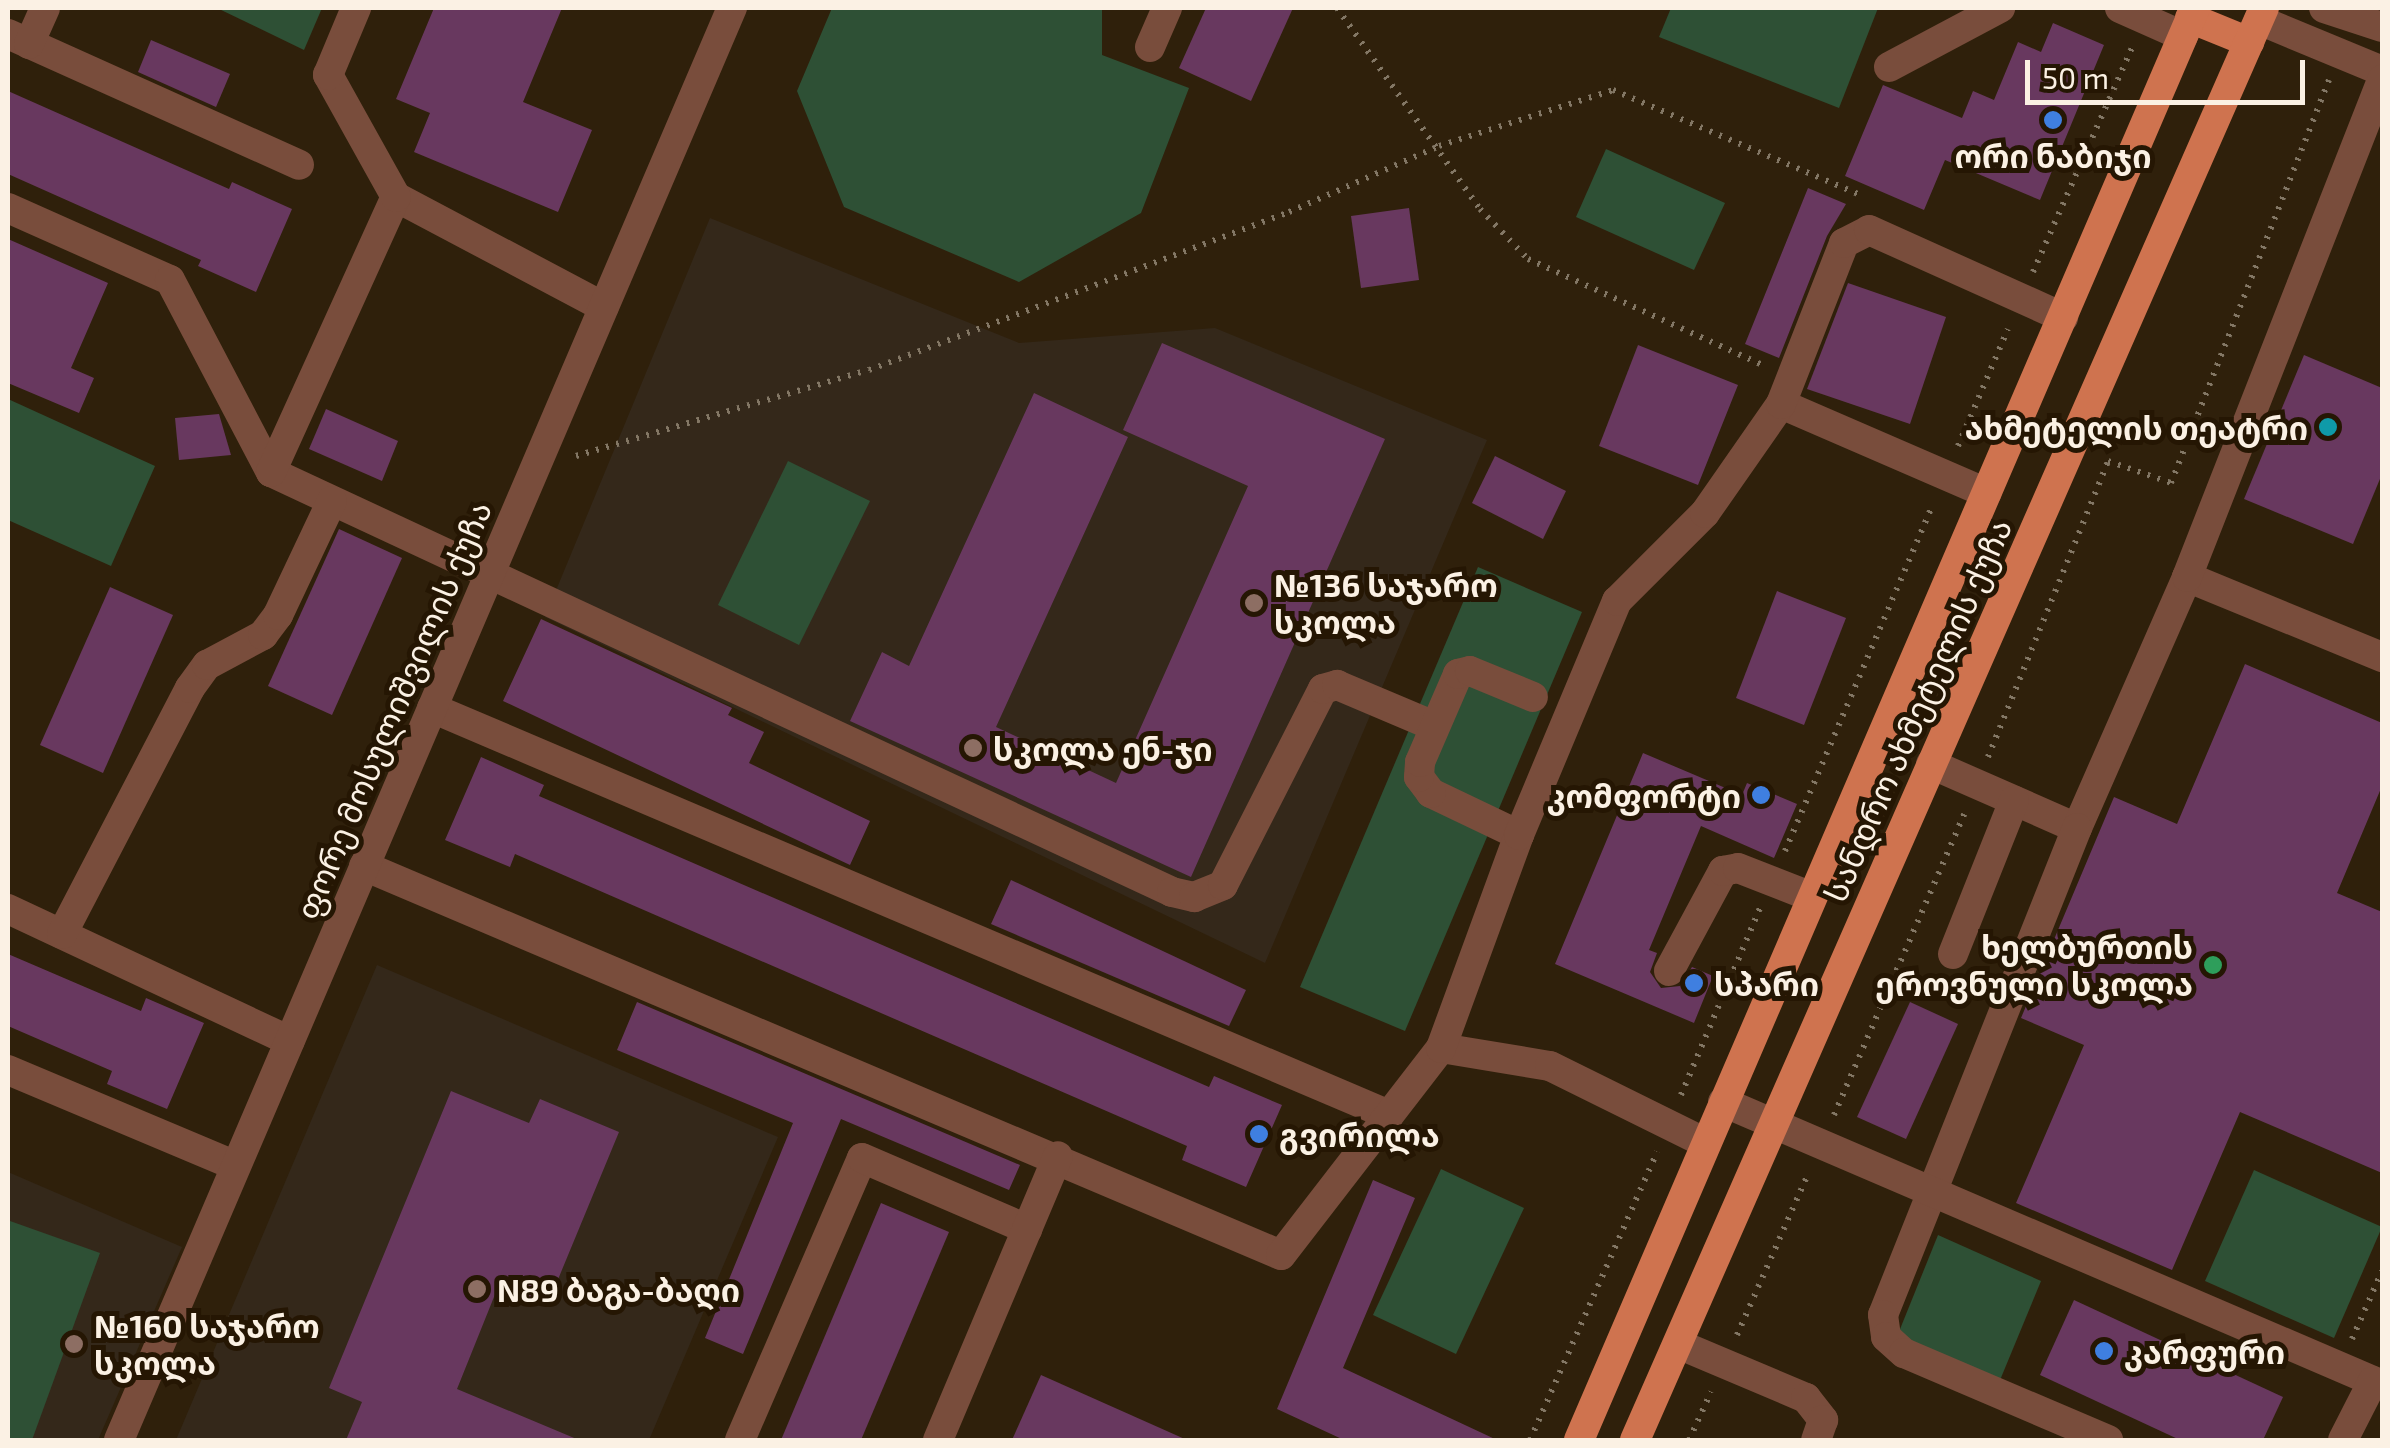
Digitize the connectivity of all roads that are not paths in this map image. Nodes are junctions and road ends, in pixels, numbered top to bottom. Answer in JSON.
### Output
{"nodes":[{"id":1,"x":45,"y":8,"type":"edge"},
{"id":2,"x":356,"y":8,"type":"edge"},
{"id":3,"x":732,"y":8,"type":"edge"},
{"id":4,"x":1167,"y":8,"type":"edge"},
{"id":5,"x":2000,"y":8,"type":"edge"},
{"id":6,"x":2324,"y":8,"type":"edge"},
{"id":7,"x":2132,"y":13,"type":"edge"},
{"id":8,"x":2189,"y":20,"type":"edge"},
{"id":9,"x":2257,"y":23,"type":"edge"},
{"id":10,"x":2382,"y":27,"type":"edge"},
{"id":11,"x":18,"y":39,"type":"edge"},
{"id":12,"x":1150,"y":47,"type":"dead end"},
{"id":13,"x":1889,"y":67,"type":"dead end"},
{"id":14,"x":2382,"y":71,"type":"edge"},
{"id":15,"x":2382,"y":80,"type":"edge"},
{"id":16,"x":299,"y":164,"type":"dead end"},
{"id":17,"x":396,"y":196,"type":"junction"},
{"id":18,"x":8,"y":208,"type":"edge"},
{"id":19,"x":604,"y":306,"type":"junction"},
{"id":20,"x":2063,"y":317,"type":"junction"},
{"id":21,"x":1786,"y":391,"type":"junction"},
{"id":22,"x":271,"y":472,"type":"junction"},
{"id":23,"x":1988,"y":493,"type":"junction"},
{"id":24,"x":332,"y":500,"type":"junction"},
{"id":25,"x":491,"y":570,"type":"junction"},
{"id":26,"x":2187,"y":577,"type":"junction"},
{"id":27,"x":1920,"y":652,"type":"junction"},
{"id":28,"x":2382,"y":657,"type":"edge"},
{"id":29,"x":1970,"y":676,"type":"junction"},
{"id":30,"x":1533,"y":697,"type":"dead end"},
{"id":31,"x":432,"y":708,"type":"junction"},
{"id":32,"x":1434,"y":726,"type":"junction"},
{"id":33,"x":1931,"y":764,"type":"junction"},
{"id":34,"x":2014,"y":801,"type":"junction"},
{"id":35,"x":2077,"y":828,"type":"junction"},
{"id":36,"x":1519,"y":835,"type":"junction"},
{"id":37,"x":364,"y":866,"type":"junction"},
{"id":38,"x":1812,"y":897,"type":"junction"},
{"id":39,"x":8,"y":909,"type":"edge"},
{"id":40,"x":62,"y":934,"type":"junction"},
{"id":41,"x":1954,"y":954,"type":"dead end"},
{"id":42,"x":1668,"y":971,"type":"dead end"},
{"id":43,"x":290,"y":1041,"type":"junction"},
{"id":44,"x":1441,"y":1048,"type":"junction"},
{"id":45,"x":8,"y":1070,"type":"edge"},
{"id":46,"x":1723,"y":1102,"type":"junction"},
{"id":47,"x":1389,"y":1115,"type":"junction"},
{"id":48,"x":1774,"y":1124,"type":"junction"},
{"id":49,"x":1704,"y":1142,"type":"junction"},
{"id":50,"x":1058,"y":1156,"type":"junction"},
{"id":51,"x":236,"y":1166,"type":"junction"},
{"id":52,"x":1927,"y":1195,"type":"junction"},
{"id":53,"x":1027,"y":1230,"type":"junction"},
{"id":54,"x":1678,"y":1344,"type":"junction"},
{"id":55,"x":119,"y":1440,"type":"edge"},
{"id":56,"x":740,"y":1440,"type":"edge"},
{"id":57,"x":938,"y":1440,"type":"edge"},
{"id":58,"x":1579,"y":1440,"type":"edge"},
{"id":59,"x":1636,"y":1440,"type":"edge"},
{"id":60,"x":1816,"y":1440,"type":"edge"},
{"id":61,"x":2108,"y":1440,"type":"edge"},
{"id":62,"x":2343,"y":1440,"type":"edge"}],
"edges":[{"from":1,"to":11,"type":"street"},
{"from":2,"to":17,"type":"street"},
{"from":3,"to":19,"type":"street","name":"ფორე მოსულიშვილის ქუჩა"},
{"from":4,"to":12,"type":"street"},
{"from":5,"to":13,"type":"street"},
{"from":6,"to":10,"type":"street"},
{"from":7,"to":8,"type":"street"},
{"from":8,"to":9,"type":"main road"},
{"from":8,"to":20,"type":"main road","name":"სანდრო ახმეტელის ქუჩა"},
{"from":9,"to":14,"type":"street"},
{"from":9,"to":29,"type":"main road","name":"სანდრო ახმეტელის ქუჩა"},
{"from":11,"to":16,"type":"street"},
{"from":15,"to":26,"type":"street"},
{"from":17,"to":19,"type":"street"},
{"from":17,"to":22,"type":"street"},
{"from":18,"to":22,"type":"street"},
{"from":19,"to":25,"type":"street","name":"ფორე მოსულიშვილის ქუჩა"},
{"from":20,"to":21,"type":"street"},
{"from":20,"to":23,"type":"main road","name":"სანდრო ახმეტელის ქუჩა"},
{"from":21,"to":23,"type":"street"},
{"from":21,"to":36,"type":"street"},
{"from":22,"to":24,"type":"street"},
{"from":23,"to":27,"type":"main road","name":"სანდრო ახმეტელის ქუჩა"},
{"from":24,"to":25,"type":"street"},
{"from":24,"to":40,"type":"street"},
{"from":25,"to":31,"type":"street","name":"ფორე მოსულიშვილის ქუჩა"},
{"from":25,"to":32,"type":"street"},
{"from":26,"to":28,"type":"street"},
{"from":26,"to":35,"type":"street"},
{"from":27,"to":29,"type":"main road"},
{"from":27,"to":38,"type":"main road","name":"სანდრო ახმეტელის ქუჩა"},
{"from":29,"to":33,"type":"main road","name":"სანდრო ახმეტელის ქუჩა"},
{"from":30,"to":32,"type":"street"},
{"from":31,"to":37,"type":"street","name":"ფორე მოსულიშვილის ქუჩა"},
{"from":31,"to":47,"type":"street"},
{"from":32,"to":36,"type":"street"},
{"from":33,"to":34,"type":"street"},
{"from":33,"to":48,"type":"main road","name":"სანდრო ახმეტელის ქუჩა"},
{"from":34,"to":35,"type":"street"},
{"from":34,"to":41,"type":"street"},
{"from":35,"to":52,"type":"street"},
{"from":36,"to":44,"type":"street"},
{"from":37,"to":43,"type":"street","name":"ფორე მოსულიშვილის ქუჩა"},
{"from":37,"to":50,"type":"street"},
{"from":38,"to":42,"type":"street"},
{"from":38,"to":46,"type":"main road","name":"სანდრო ახმეტელის ქუჩა"},
{"from":39,"to":40,"type":"street"},
{"from":40,"to":43,"type":"street"},
{"from":43,"to":51,"type":"street","name":"ფორე მოსულიშვილის ქუჩა"},
{"from":44,"to":47,"type":"street"},
{"from":44,"to":49,"type":"street"},
{"from":45,"to":51,"type":"street"},
{"from":46,"to":48,"type":"street"},
{"from":46,"to":49,"type":"main road","name":"სანდრო ახმეტელის ქუჩა"},
{"from":47,"to":50,"type":"street"},
{"from":48,"to":52,"type":"street"},
{"from":48,"to":54,"type":"main road","name":"სანდრო ახმეტელის ქუჩა"},
{"from":49,"to":58,"type":"main road","name":"სანდრო ახმეტელის ქუჩა"},
{"from":50,"to":53,"type":"street"},
{"from":51,"to":55,"type":"street","name":"ფორე მოსულიშვილის ქუჩა"},
{"from":52,"to":61,"type":"street"},
{"from":52,"to":62,"type":"street"},
{"from":53,"to":56,"type":"street"},
{"from":53,"to":57,"type":"street"},
{"from":54,"to":59,"type":"main road","name":"სანდრო ახმეტელის ქუჩა"},
{"from":54,"to":60,"type":"street"}]}
